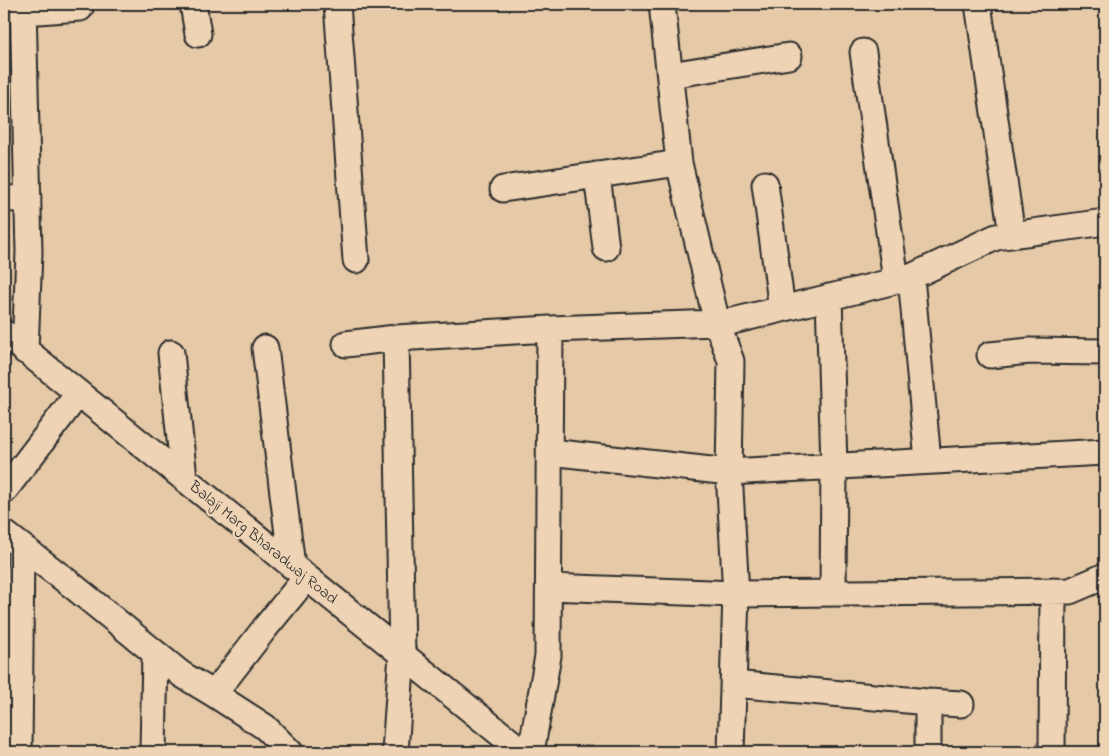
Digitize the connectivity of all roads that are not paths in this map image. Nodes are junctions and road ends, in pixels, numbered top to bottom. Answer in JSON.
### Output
{"nodes":[{"id":1,"x":193,"y":4,"type":"edge"},
{"id":2,"x":337,"y":4,"type":"edge"},
{"id":3,"x":662,"y":4,"type":"edge"},
{"id":4,"x":978,"y":4,"type":"edge"},
{"id":5,"x":23,"y":8,"type":"edge"},
{"id":6,"x":80,"y":8,"type":"dead end"},
{"id":7,"x":198,"y":34,"type":"dead end"},
{"id":8,"x":863,"y":52,"type":"dead end"},
{"id":9,"x":789,"y":56,"type":"dead end"},
{"id":10,"x":670,"y":75,"type":"junction"},
{"id":11,"x":15,"y":92,"type":"edge"},
{"id":12,"x":678,"y":163,"type":"junction"},
{"id":13,"x":596,"y":175,"type":"junction"},
{"id":14,"x":765,"y":184,"type":"dead end"},
{"id":15,"x":503,"y":190,"type":"dead end"},
{"id":16,"x":16,"y":198,"type":"edge"},
{"id":17,"x":1105,"y":222,"type":"edge"},
{"id":18,"x":1012,"y":235,"type":"junction"},
{"id":19,"x":606,"y":248,"type":"dead end"},
{"id":20,"x":356,"y":260,"type":"dead end"},
{"id":21,"x":904,"y":278,"type":"junction"},
{"id":22,"x":829,"y":297,"type":"junction"},
{"id":23,"x":782,"y":309,"type":"junction"},
{"id":24,"x":717,"y":323,"type":"junction"},
{"id":25,"x":550,"y":329,"type":"junction"},
{"id":26,"x":4,"y":333,"type":"edge"},
{"id":27,"x":396,"y":338,"type":"junction"},
{"id":28,"x":346,"y":344,"type":"dead end"},
{"id":29,"x":265,"y":348,"type":"dead end"},
{"id":30,"x":25,"y":351,"type":"junction"},
{"id":31,"x":1105,"y":352,"type":"edge"},
{"id":32,"x":171,"y":353,"type":"dead end"},
{"id":33,"x":990,"y":355,"type":"dead end"},
{"id":34,"x":78,"y":394,"type":"junction"},
{"id":35,"x":550,"y":452,"type":"junction"},
{"id":36,"x":1105,"y":452,"type":"edge"},
{"id":37,"x":928,"y":461,"type":"junction"},
{"id":38,"x":834,"y":466,"type":"junction"},
{"id":39,"x":729,"y":472,"type":"junction"},
{"id":40,"x":184,"y":478,"type":"junction"},
{"id":41,"x":4,"y":491,"type":"edge"},
{"id":42,"x":9,"y":537,"type":"edge"},
{"id":43,"x":299,"y":572,"type":"junction"},
{"id":44,"x":1105,"y":576,"type":"edge"},
{"id":45,"x":549,"y":587,"type":"junction"},
{"id":46,"x":1053,"y":591,"type":"junction"},
{"id":47,"x":736,"y":594,"type":"junction"},
{"id":48,"x":834,"y":594,"type":"junction"},
{"id":49,"x":155,"y":653,"type":"junction"},
{"id":50,"x":402,"y":654,"type":"junction"},
{"id":51,"x":734,"y":684,"type":"junction"},
{"id":52,"x":214,"y":694,"type":"junction"},
{"id":53,"x":928,"y":702,"type":"junction"},
{"id":54,"x":961,"y":704,"type":"dead end"},
{"id":55,"x":19,"y":752,"type":"edge"},
{"id":56,"x":153,"y":752,"type":"edge"},
{"id":57,"x":290,"y":752,"type":"edge"},
{"id":58,"x":395,"y":752,"type":"edge"},
{"id":59,"x":523,"y":752,"type":"edge"},
{"id":60,"x":531,"y":752,"type":"edge"},
{"id":61,"x":730,"y":752,"type":"edge"},
{"id":62,"x":928,"y":752,"type":"edge"},
{"id":63,"x":1052,"y":752,"type":"edge"}],
"edges":[{"from":1,"to":7,"type":"street"},
{"from":2,"to":20,"type":"street"},
{"from":3,"to":10,"type":"street"},
{"from":4,"to":18,"type":"street"},
{"from":5,"to":6,"type":"street"},
{"from":5,"to":11,"type":"street"},
{"from":8,"to":21,"type":"street"},
{"from":9,"to":10,"type":"street"},
{"from":10,"to":12,"type":"street"},
{"from":11,"to":16,"type":"street"},
{"from":12,"to":13,"type":"street"},
{"from":12,"to":24,"type":"street"},
{"from":13,"to":15,"type":"street"},
{"from":13,"to":19,"type":"street"},
{"from":14,"to":23,"type":"street"},
{"from":16,"to":30,"type":"street"},
{"from":17,"to":18,"type":"street"},
{"from":18,"to":21,"type":"street"},
{"from":21,"to":22,"type":"street"},
{"from":21,"to":37,"type":"street"},
{"from":22,"to":23,"type":"street"},
{"from":22,"to":38,"type":"street"},
{"from":23,"to":24,"type":"street"},
{"from":24,"to":25,"type":"street"},
{"from":24,"to":39,"type":"street"},
{"from":25,"to":27,"type":"street"},
{"from":25,"to":35,"type":"street"},
{"from":26,"to":30,"type":"street","name":"Balaji Marg Bharadwaj Road"},
{"from":27,"to":28,"type":"street"},
{"from":27,"to":50,"type":"street"},
{"from":29,"to":43,"type":"street"},
{"from":30,"to":34,"type":"street","name":"Balaji Marg Bharadwaj Road"},
{"from":31,"to":33,"type":"street"},
{"from":32,"to":40,"type":"street"},
{"from":34,"to":40,"type":"street","name":"Balaji Marg Bharadwaj Road"},
{"from":34,"to":41,"type":"street"},
{"from":35,"to":39,"type":"street"},
{"from":35,"to":45,"type":"street"},
{"from":36,"to":37,"type":"street"},
{"from":37,"to":38,"type":"street"},
{"from":38,"to":39,"type":"street"},
{"from":38,"to":48,"type":"street"},
{"from":39,"to":47,"type":"street"},
{"from":40,"to":43,"type":"street","name":"Balaji Marg Bharadwaj Road"},
{"from":42,"to":49,"type":"street"},
{"from":42,"to":55,"type":"street"},
{"from":43,"to":50,"type":"street","name":"Balaji Marg Bharadwaj Road"},
{"from":43,"to":52,"type":"street"},
{"from":44,"to":46,"type":"street"},
{"from":45,"to":47,"type":"street"},
{"from":45,"to":60,"type":"street"},
{"from":46,"to":48,"type":"street"},
{"from":46,"to":63,"type":"street"},
{"from":47,"to":48,"type":"street"},
{"from":47,"to":51,"type":"street"},
{"from":49,"to":52,"type":"street"},
{"from":49,"to":56,"type":"street"},
{"from":50,"to":58,"type":"street"},
{"from":50,"to":59,"type":"street","name":"Balaji Marg Bharadwaj Road"},
{"from":51,"to":53,"type":"street"},
{"from":51,"to":61,"type":"street"},
{"from":52,"to":57,"type":"street"},
{"from":53,"to":54,"type":"street"},
{"from":53,"to":62,"type":"street"}]}
